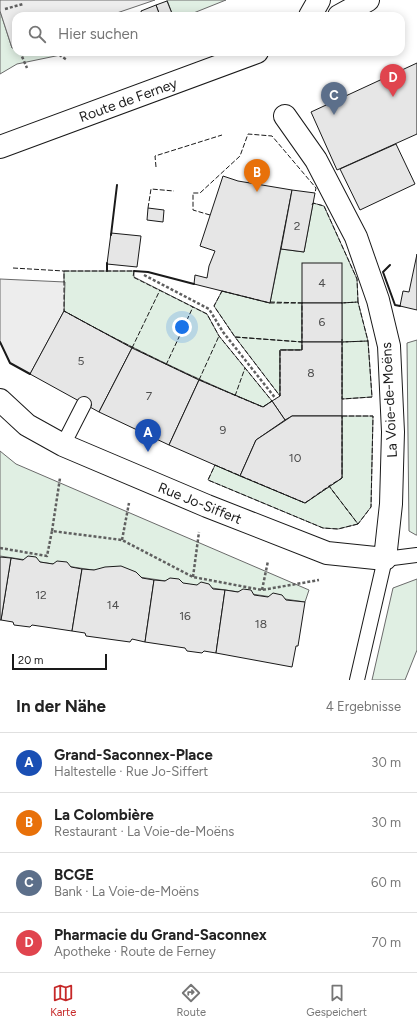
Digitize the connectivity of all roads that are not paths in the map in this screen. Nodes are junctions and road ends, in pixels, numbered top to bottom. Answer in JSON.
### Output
{"nodes":[{"id":1,"x":319,"y":0,"type":"edge"},
{"id":2,"x":368,"y":0,"type":"edge"},
{"id":3,"x":312,"y":12,"type":"edge"},
{"id":4,"x":346,"y":12,"type":"edge"},
{"id":5,"x":246,"y":56,"type":"edge"},
{"id":6,"x":285,"y":116,"type":"dead end"},
{"id":7,"x":0,"y":147,"type":"edge"},
{"id":8,"x":0,"y":400,"type":"edge"},
{"id":9,"x":84,"y":404,"type":"dead end"},
{"id":10,"x":63,"y":445,"type":"junction"},
{"id":11,"x":417,"y":555,"type":"edge"},
{"id":12,"x":384,"y":559,"type":"junction"},
{"id":13,"x":357,"y":680,"type":"edge"}],
"edges":[{"from":1,"to":3,"type":"street"},
{"from":2,"to":4,"type":"street"},
{"from":5,"to":7,"type":"street","name":"Route de Ferney"},
{"from":6,"to":12,"type":"street","name":"La Voie-de-Moëns"},
{"from":8,"to":10,"type":"street","name":"Rue Jo-Siffert"},
{"from":9,"to":10,"type":"lane"},
{"from":10,"to":12,"type":"street","name":"Rue Jo-Siffert"},
{"from":11,"to":12,"type":"lane","name":"Rue Jo-Siffert"},
{"from":12,"to":13,"type":"lane","name":"La Voie-de-Moëns"}]}
